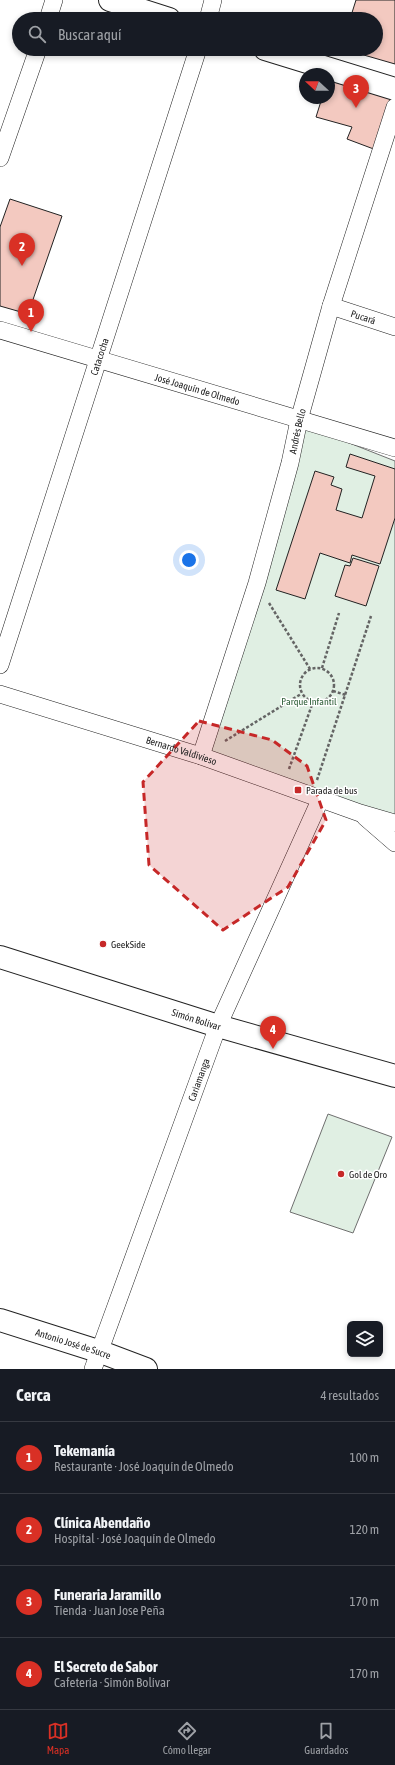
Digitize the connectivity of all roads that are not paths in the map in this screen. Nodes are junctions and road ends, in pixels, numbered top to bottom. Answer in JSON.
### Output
{"nodes":[{"id":1,"x":54,"y":0,"type":"edge"},
{"id":2,"x":110,"y":0,"type":"edge"},
{"id":3,"x":213,"y":0,"type":"edge"},
{"id":4,"x":50,"y":12,"type":"edge"},
{"id":5,"x":147,"y":12,"type":"edge"},
{"id":6,"x":210,"y":12,"type":"edge"},
{"id":7,"x":36,"y":56,"type":"edge"},
{"id":8,"x":196,"y":56,"type":"edge"},
{"id":9,"x":288,"y":56,"type":"edge"},
{"id":10,"x":395,"y":89,"type":"edge"},
{"id":11,"x":395,"y":107,"type":"edge"},
{"id":12,"x":0,"y":158,"type":"edge"},
{"id":13,"x":331,"y":306,"type":"junction"},
{"id":14,"x":395,"y":326,"type":"edge"},
{"id":15,"x":0,"y":330,"type":"edge"},
{"id":16,"x":99,"y":359,"type":"junction"},
{"id":17,"x":299,"y":420,"type":"junction"},
{"id":18,"x":395,"y":448,"type":"edge"},
{"id":19,"x":0,"y":665,"type":"edge"},
{"id":20,"x":0,"y":694,"type":"edge"},
{"id":21,"x":201,"y":756,"type":"junction"},
{"id":22,"x":317,"y":797,"type":"junction"},
{"id":23,"x":360,"y":813,"type":"junction"},
{"id":24,"x":395,"y":823,"type":"edge"},
{"id":25,"x":395,"y":843,"type":"edge"},
{"id":26,"x":0,"y":957,"type":"edge"},
{"id":27,"x":218,"y":1026,"type":"junction"},
{"id":28,"x":395,"y":1076,"type":"edge"},
{"id":29,"x":0,"y":1320,"type":"edge"},
{"id":30,"x":97,"y":1360,"type":"edge"},
{"id":31,"x":146,"y":1369,"type":"edge"}],
"edges":[{"from":1,"to":4,"type":"street"},
{"from":2,"to":5,"type":"street"},
{"from":3,"to":6,"type":"street"},
{"from":7,"to":12,"type":"street"},
{"from":8,"to":16,"type":"street","name":"Catacocha"},
{"from":9,"to":10,"type":"street"},
{"from":11,"to":13,"type":"street","name":"Andrés Bello"},
{"from":13,"to":14,"type":"street","name":"Pucará"},
{"from":13,"to":17,"type":"street","name":"Andrés Bello"},
{"from":15,"to":16,"type":"street","name":"José Joaquín de Olmedo"},
{"from":16,"to":17,"type":"street","name":"José Joaquín de Olmedo"},
{"from":16,"to":19,"type":"street","name":"Catacocha"},
{"from":17,"to":18,"type":"street","name":"José Joaquín de Olmedo"},
{"from":17,"to":21,"type":"street","name":"Andrés Bello"},
{"from":20,"to":21,"type":"street","name":"Bernardo Valdivieso"},
{"from":21,"to":22,"type":"street","name":"Bernardo Valdivieso"},
{"from":22,"to":23,"type":"street","name":"Bernardo Valdivieso"},
{"from":22,"to":27,"type":"street","name":"Cariamanga"},
{"from":23,"to":24,"type":"street"},
{"from":23,"to":25,"type":"street"},
{"from":26,"to":27,"type":"street","name":"Simón Bolívar"},
{"from":27,"to":28,"type":"street","name":"Simón Bolívar"},
{"from":27,"to":30,"type":"street","name":"Cariamanga"},
{"from":29,"to":30,"type":"street","name":"Antonio José de Sucre"},
{"from":30,"to":31,"type":"street","name":"Antonio José de Sucre"}]}
